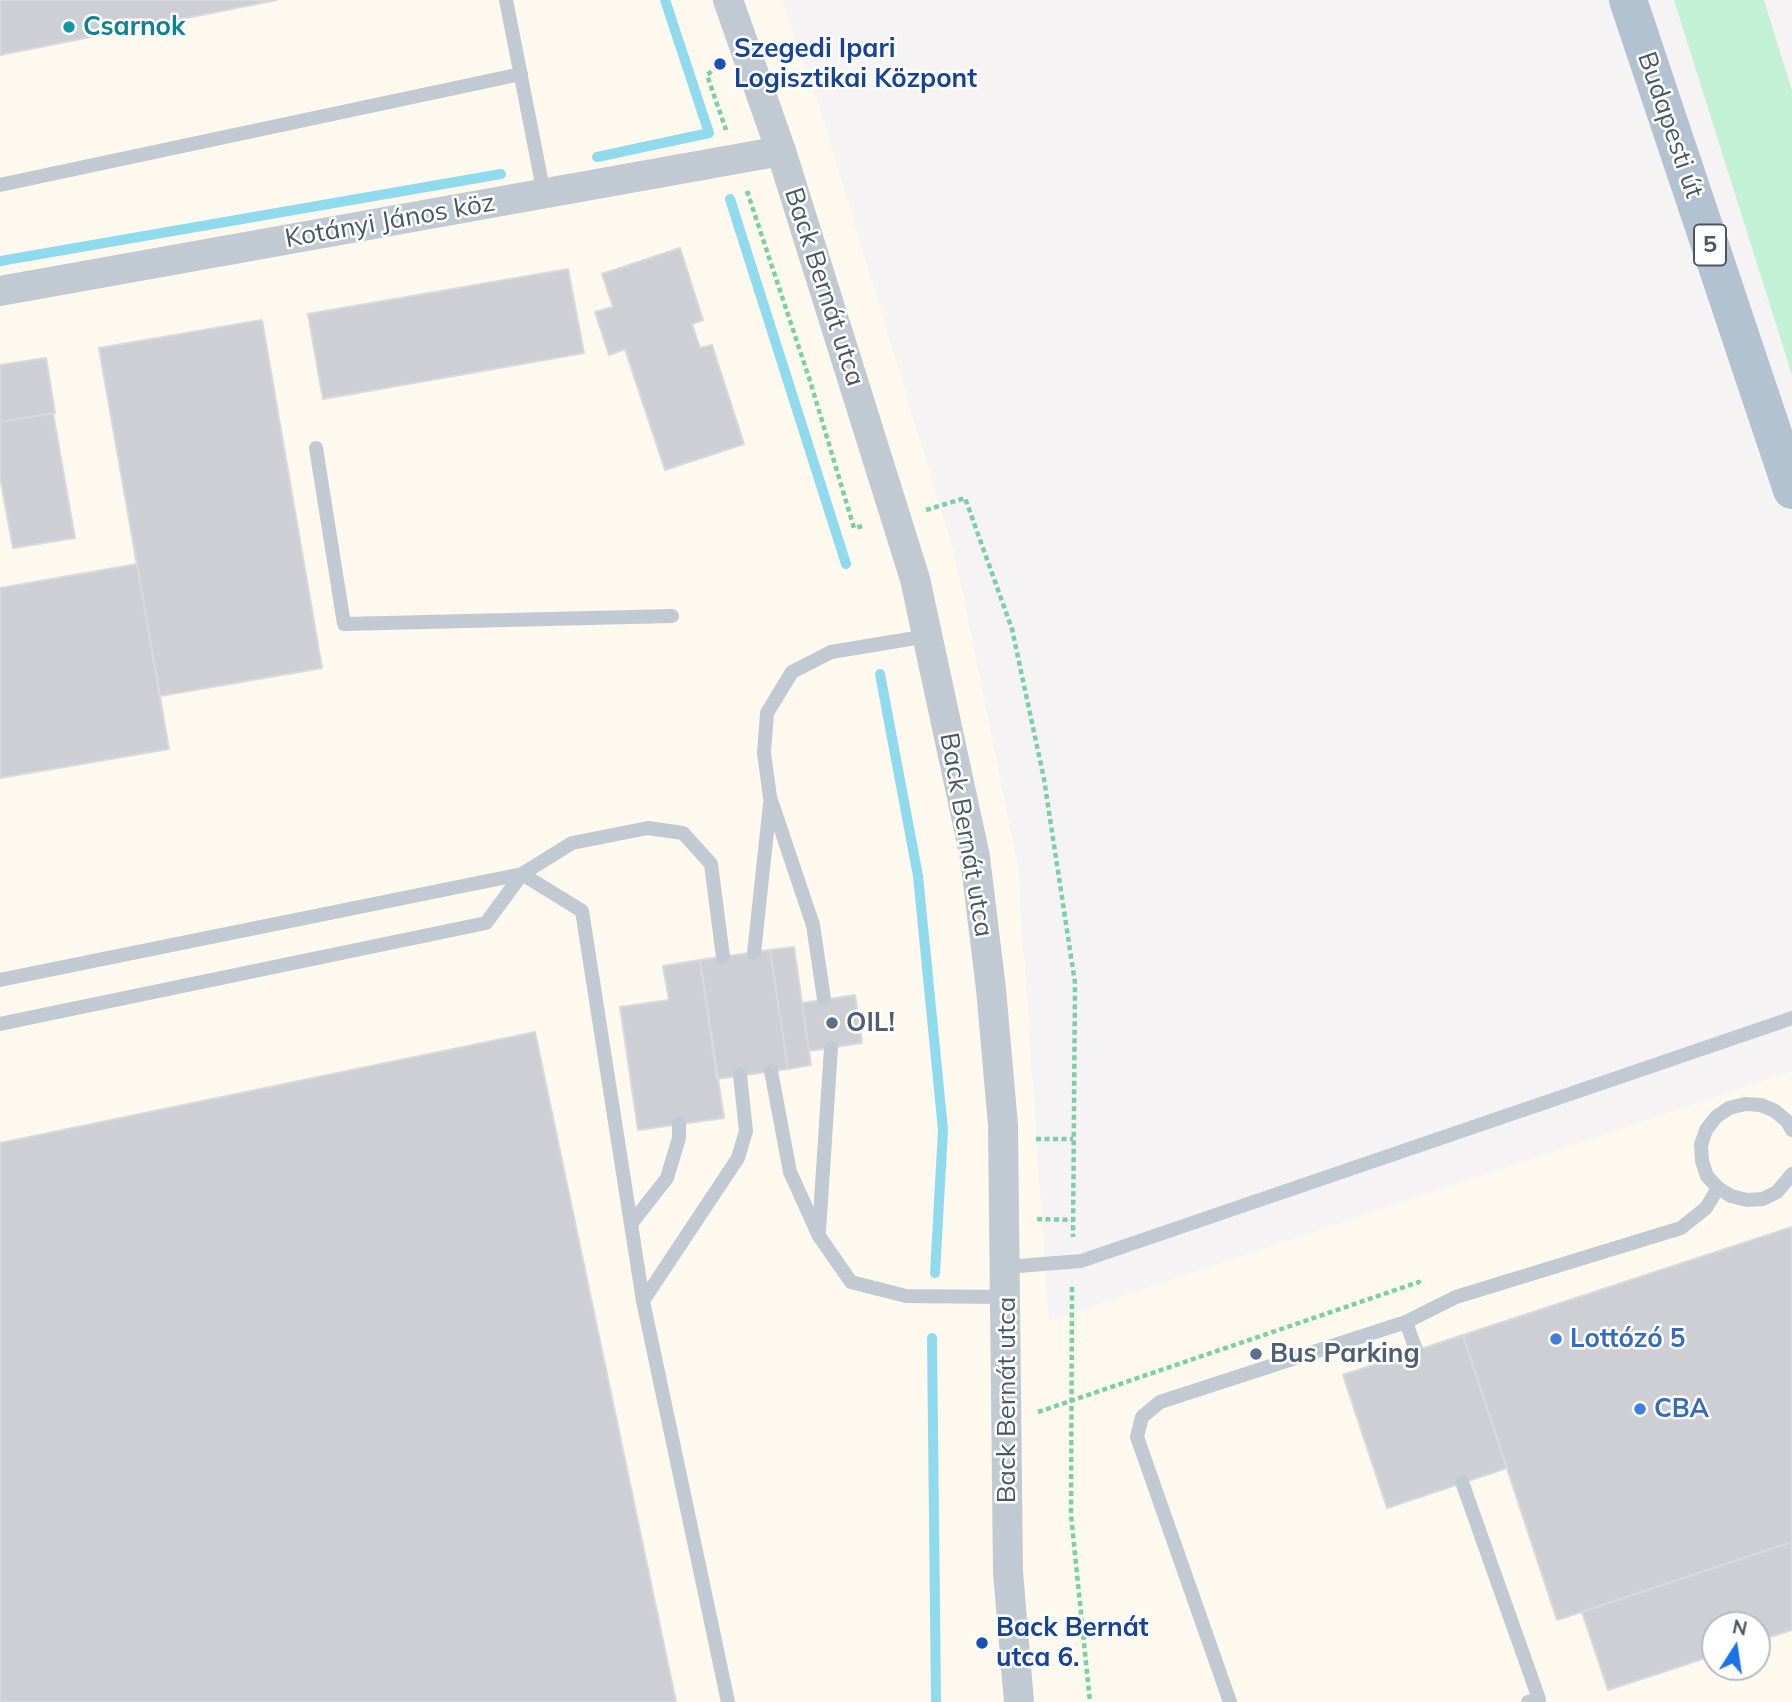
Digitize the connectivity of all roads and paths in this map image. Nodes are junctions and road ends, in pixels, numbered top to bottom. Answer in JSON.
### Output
{"nodes":[{"id":1,"x":506,"y":0,"type":"edge"},
{"id":2,"x":728,"y":0,"type":"edge"},
{"id":3,"x":1628,"y":0,"type":"edge"},
{"id":4,"x":521,"y":74,"type":"junction"},
{"id":5,"x":780,"y":151,"type":"junction"},
{"id":6,"x":0,"y":185,"type":"edge"},
{"id":7,"x":544,"y":194,"type":"junction"},
{"id":8,"x":0,"y":291,"type":"edge"},
{"id":9,"x":316,"y":448,"type":"dead end"},
{"id":10,"x":1792,"y":490,"type":"edge"},
{"id":11,"x":671,"y":616,"type":"dead end"},
{"id":12,"x":928,"y":636,"type":"junction"},
{"id":13,"x":771,"y":797,"type":"junction"},
{"id":14,"x":522,"y":874,"type":"junction"},
{"id":15,"x":754,"y":953,"type":"dead end"},
{"id":16,"x":723,"y":957,"type":"dead end"},
{"id":17,"x":0,"y":980,"type":"edge"},
{"id":18,"x":824,"y":999,"type":"dead end"},
{"id":19,"x":1792,"y":1018,"type":"edge"},
{"id":20,"x":0,"y":1024,"type":"edge"},
{"id":21,"x":831,"y":1048,"type":"dead end"},
{"id":22,"x":771,"y":1071,"type":"dead end"},
{"id":23,"x":740,"y":1075,"type":"dead end"},
{"id":24,"x":679,"y":1124,"type":"dead end"},
{"id":25,"x":1792,"y":1130,"type":"edge"},
{"id":26,"x":1029,"y":1139,"type":"dead end"},
{"id":27,"x":1073,"y":1139,"type":"dead end"},
{"id":28,"x":1792,"y":1174,"type":"edge"},
{"id":29,"x":1718,"y":1188,"type":"junction"},
{"id":30,"x":1030,"y":1219,"type":"dead end"},
{"id":31,"x":1073,"y":1220,"type":"dead end"},
{"id":32,"x":631,"y":1224,"type":"junction"},
{"id":33,"x":819,"y":1236,"type":"junction"},
{"id":34,"x":1006,"y":1268,"type":"junction"},
{"id":35,"x":1006,"y":1297,"type":"junction"},
{"id":36,"x":643,"y":1301,"type":"junction"},
{"id":37,"x":1439,"y":1306,"type":"junction"},
{"id":38,"x":1406,"y":1322,"type":"junction"},
{"id":39,"x":1416,"y":1350,"type":"dead end"},
{"id":40,"x":1006,"y":1423,"type":"junction"},
{"id":41,"x":1462,"y":1482,"type":"dead end"},
{"id":42,"x":728,"y":1702,"type":"edge"},
{"id":43,"x":1019,"y":1702,"type":"edge"},
{"id":44,"x":1230,"y":1702,"type":"edge"},
{"id":45,"x":1528,"y":1702,"type":"edge"}],
"edges":[{"from":1,"to":4,"type":"lane"},
{"from":2,"to":5,"type":"street","name":"Back Bernát utca"},
{"from":3,"to":10,"type":"main road","name":"Budapesti út","number":"5"},
{"from":4,"to":6,"type":"lane"},
{"from":4,"to":7,"type":"lane"},
{"from":5,"to":7,"type":"street","name":"Kotányi János köz"},
{"from":5,"to":12,"type":"street","name":"Back Bernát utca"},
{"from":7,"to":8,"type":"street","name":"Kotányi János köz"},
{"from":9,"to":11,"type":"lane"},
{"from":12,"to":13,"type":"lane"},
{"from":12,"to":34,"type":"street","name":"Back Bernát utca"},
{"from":13,"to":15,"type":"lane"},
{"from":13,"to":18,"type":"lane"},
{"from":14,"to":16,"type":"lane"},
{"from":14,"to":17,"type":"lane"},
{"from":14,"to":20,"type":"lane"},
{"from":14,"to":32,"type":"lane"},
{"from":19,"to":34,"type":"lane"},
{"from":21,"to":33,"type":"lane"},
{"from":22,"to":33,"type":"lane"},
{"from":23,"to":36,"type":"lane"},
{"from":24,"to":32,"type":"lane"},
{"from":25,"to":29,"type":"lane"},
{"from":26,"to":27,"type":"path"},
{"from":28,"to":29,"type":"lane"},
{"from":29,"to":37,"type":"lane"},
{"from":30,"to":31,"type":"path"},
{"from":32,"to":36,"type":"lane"},
{"from":33,"to":35,"type":"lane"},
{"from":34,"to":35,"type":"street","name":"Back Bernát utca"},
{"from":35,"to":40,"type":"street","name":"Back Bernát utca"},
{"from":36,"to":42,"type":"lane"},
{"from":37,"to":38,"type":"lane"},
{"from":37,"to":40,"type":"path"},
{"from":38,"to":39,"type":"lane"},
{"from":38,"to":44,"type":"lane"},
{"from":40,"to":43,"type":"street","name":"Back Bernát utca"},
{"from":41,"to":45,"type":"lane"}]}
